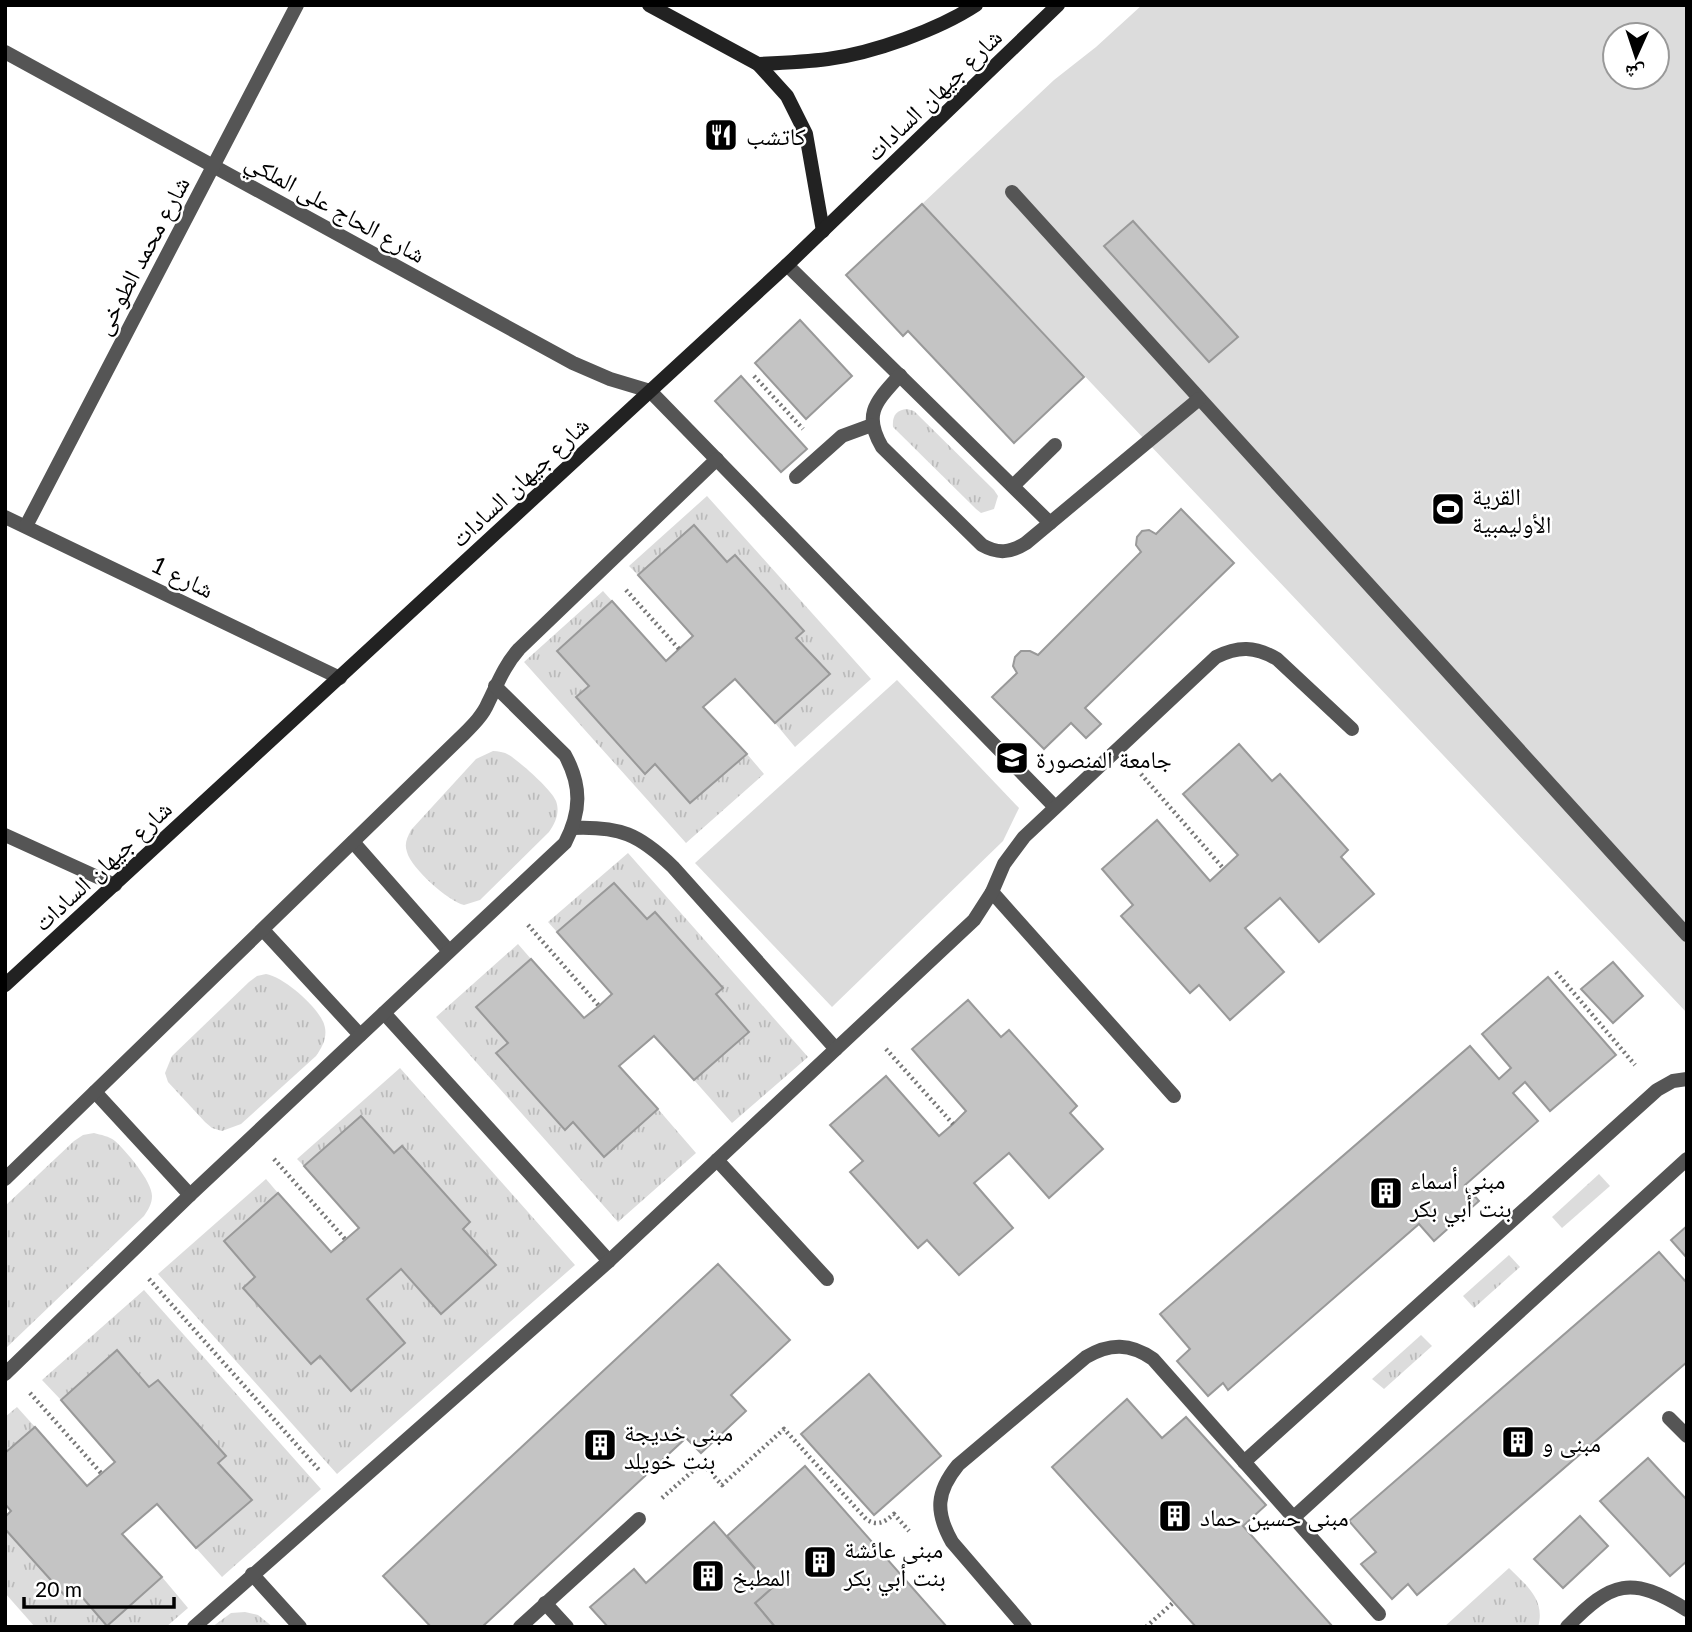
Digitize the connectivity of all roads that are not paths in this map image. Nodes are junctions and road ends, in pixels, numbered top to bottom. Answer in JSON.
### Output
{"nodes":[{"id":1,"x":297,"y":5,"type":"edge"},
{"id":2,"x":649,"y":5,"type":"edge"},
{"id":3,"x":976,"y":5,"type":"edge"},
{"id":4,"x":1058,"y":5,"type":"edge"},
{"id":5,"x":5,"y":52,"type":"edge"},
{"id":6,"x":758,"y":64,"type":"junction"},
{"id":7,"x":214,"y":166,"type":"junction"},
{"id":8,"x":1012,"y":192,"type":"dead end"},
{"id":9,"x":823,"y":231,"type":"junction"},
{"id":10,"x":787,"y":265,"type":"junction"},
{"id":11,"x":900,"y":375,"type":"junction"},
{"id":12,"x":650,"y":391,"type":"junction"},
{"id":13,"x":1199,"y":399,"type":"junction"},
{"id":14,"x":872,"y":425,"type":"junction"},
{"id":15,"x":1055,"y":445,"type":"dead end"},
{"id":16,"x":717,"y":459,"type":"junction"},
{"id":17,"x":796,"y":477,"type":"dead end"},
{"id":18,"x":1013,"y":486,"type":"junction"},
{"id":19,"x":5,"y":516,"type":"edge"},
{"id":20,"x":1049,"y":523,"type":"junction"},
{"id":21,"x":26,"y":526,"type":"junction"},
{"id":22,"x":340,"y":678,"type":"junction"},
{"id":23,"x":495,"y":686,"type":"junction"},
{"id":24,"x":1352,"y":729,"type":"dead end"},
{"id":25,"x":1055,"y":807,"type":"junction"},
{"id":26,"x":572,"y":828,"type":"junction"},
{"id":27,"x":5,"y":835,"type":"edge"},
{"id":28,"x":353,"y":842,"type":"junction"},
{"id":29,"x":115,"y":885,"type":"junction"},
{"id":30,"x":992,"y":892,"type":"junction"},
{"id":31,"x":264,"y":931,"type":"junction"},
{"id":32,"x":1687,"y":935,"type":"edge"},
{"id":33,"x":449,"y":951,"type":"junction"},
{"id":34,"x":5,"y":985,"type":"edge"},
{"id":35,"x":384,"y":1013,"type":"junction"},
{"id":36,"x":360,"y":1035,"type":"junction"},
{"id":37,"x":836,"y":1049,"type":"junction"},
{"id":38,"x":1687,"y":1079,"type":"edge"},
{"id":39,"x":96,"y":1091,"type":"junction"},
{"id":40,"x":1174,"y":1096,"type":"dead end"},
{"id":41,"x":1687,"y":1159,"type":"edge"},
{"id":42,"x":717,"y":1160,"type":"junction"},
{"id":43,"x":5,"y":1179,"type":"edge"},
{"id":44,"x":190,"y":1195,"type":"junction"},
{"id":45,"x":609,"y":1261,"type":"junction"},
{"id":46,"x":827,"y":1279,"type":"dead end"},
{"id":47,"x":7,"y":1372,"type":"edge"},
{"id":48,"x":1669,"y":1418,"type":"dead end"},
{"id":49,"x":1687,"y":1436,"type":"edge"},
{"id":50,"x":1244,"y":1462,"type":"junction"},
{"id":51,"x":1293,"y":1518,"type":"junction"},
{"id":52,"x":639,"y":1519,"type":"road end"},
{"id":53,"x":252,"y":1574,"type":"junction"},
{"id":54,"x":545,"y":1603,"type":"junction"},
{"id":55,"x":1687,"y":1610,"type":"edge"},
{"id":56,"x":1379,"y":1614,"type":"dead end"},
{"id":57,"x":194,"y":1627,"type":"edge"},
{"id":58,"x":300,"y":1627,"type":"edge"},
{"id":59,"x":520,"y":1627,"type":"edge"},
{"id":60,"x":567,"y":1627,"type":"edge"},
{"id":61,"x":1025,"y":1627,"type":"edge"},
{"id":62,"x":1567,"y":1627,"type":"edge"}],
"edges":[{"from":1,"to":7,"type":"street","name":"شارع محمد الطوخى"},
{"from":2,"to":6,"type":"main road"},
{"from":3,"to":6,"type":"main road","name":"شارع جيهان السادات"},
{"from":4,"to":9,"type":"main road","name":"شارع جيهان السادات"},
{"from":5,"to":7,"type":"street","name":"شارع الحاج على الملكي"},
{"from":6,"to":9,"type":"main road"},
{"from":7,"to":12,"type":"street","name":"شارع الحاج على الملكي"},
{"from":7,"to":21,"type":"street","name":"شارع محمد الطوخى"},
{"from":8,"to":13,"type":"street"},
{"from":9,"to":10,"type":"main road","name":"شارع جيهان السادات"},
{"from":10,"to":11,"type":"street"},
{"from":10,"to":12,"type":"main road","name":"شارع جيهان السادات"},
{"from":11,"to":14,"type":"street"},
{"from":11,"to":18,"type":"street"},
{"from":12,"to":16,"type":"street"},
{"from":12,"to":22,"type":"main road","name":"شارع جيهان السادات"},
{"from":13,"to":20,"type":"street"},
{"from":13,"to":32,"type":"street"},
{"from":14,"to":17,"type":"street"},
{"from":14,"to":20,"type":"street"},
{"from":15,"to":18,"type":"street"},
{"from":16,"to":23,"type":"street"},
{"from":16,"to":25,"type":"street"},
{"from":18,"to":20,"type":"street"},
{"from":19,"to":21,"type":"street","name":"شارع 1"},
{"from":21,"to":22,"type":"street","name":"شارع 1"},
{"from":22,"to":29,"type":"main road","name":"شارع جيهان السادات"},
{"from":23,"to":26,"type":"street"},
{"from":23,"to":28,"type":"street"},
{"from":24,"to":25,"type":"street"},
{"from":25,"to":30,"type":"street"},
{"from":26,"to":33,"type":"street"},
{"from":26,"to":37,"type":"street"},
{"from":27,"to":29,"type":"street"},
{"from":28,"to":31,"type":"street"},
{"from":28,"to":33,"type":"street"},
{"from":29,"to":34,"type":"main road","name":"شارع جيهان السادات"},
{"from":30,"to":37,"type":"street"},
{"from":30,"to":40,"type":"street"},
{"from":31,"to":36,"type":"street"},
{"from":31,"to":39,"type":"street"},
{"from":33,"to":35,"type":"street"},
{"from":35,"to":36,"type":"street"},
{"from":35,"to":45,"type":"street"},
{"from":36,"to":44,"type":"street"},
{"from":37,"to":42,"type":"street"},
{"from":38,"to":50,"type":"street"},
{"from":39,"to":43,"type":"street"},
{"from":39,"to":44,"type":"street"},
{"from":41,"to":51,"type":"street"},
{"from":42,"to":45,"type":"street"},
{"from":42,"to":46,"type":"street"},
{"from":44,"to":47,"type":"street"},
{"from":45,"to":53,"type":"street"},
{"from":48,"to":49,"type":"street"},
{"from":50,"to":51,"type":"street"},
{"from":50,"to":61,"type":"street"},
{"from":51,"to":56,"type":"street"},
{"from":52,"to":54,"type":"street"},
{"from":53,"to":57,"type":"street"},
{"from":53,"to":58,"type":"street"},
{"from":54,"to":59,"type":"street"},
{"from":54,"to":60,"type":"street"},
{"from":55,"to":62,"type":"street"}]}
